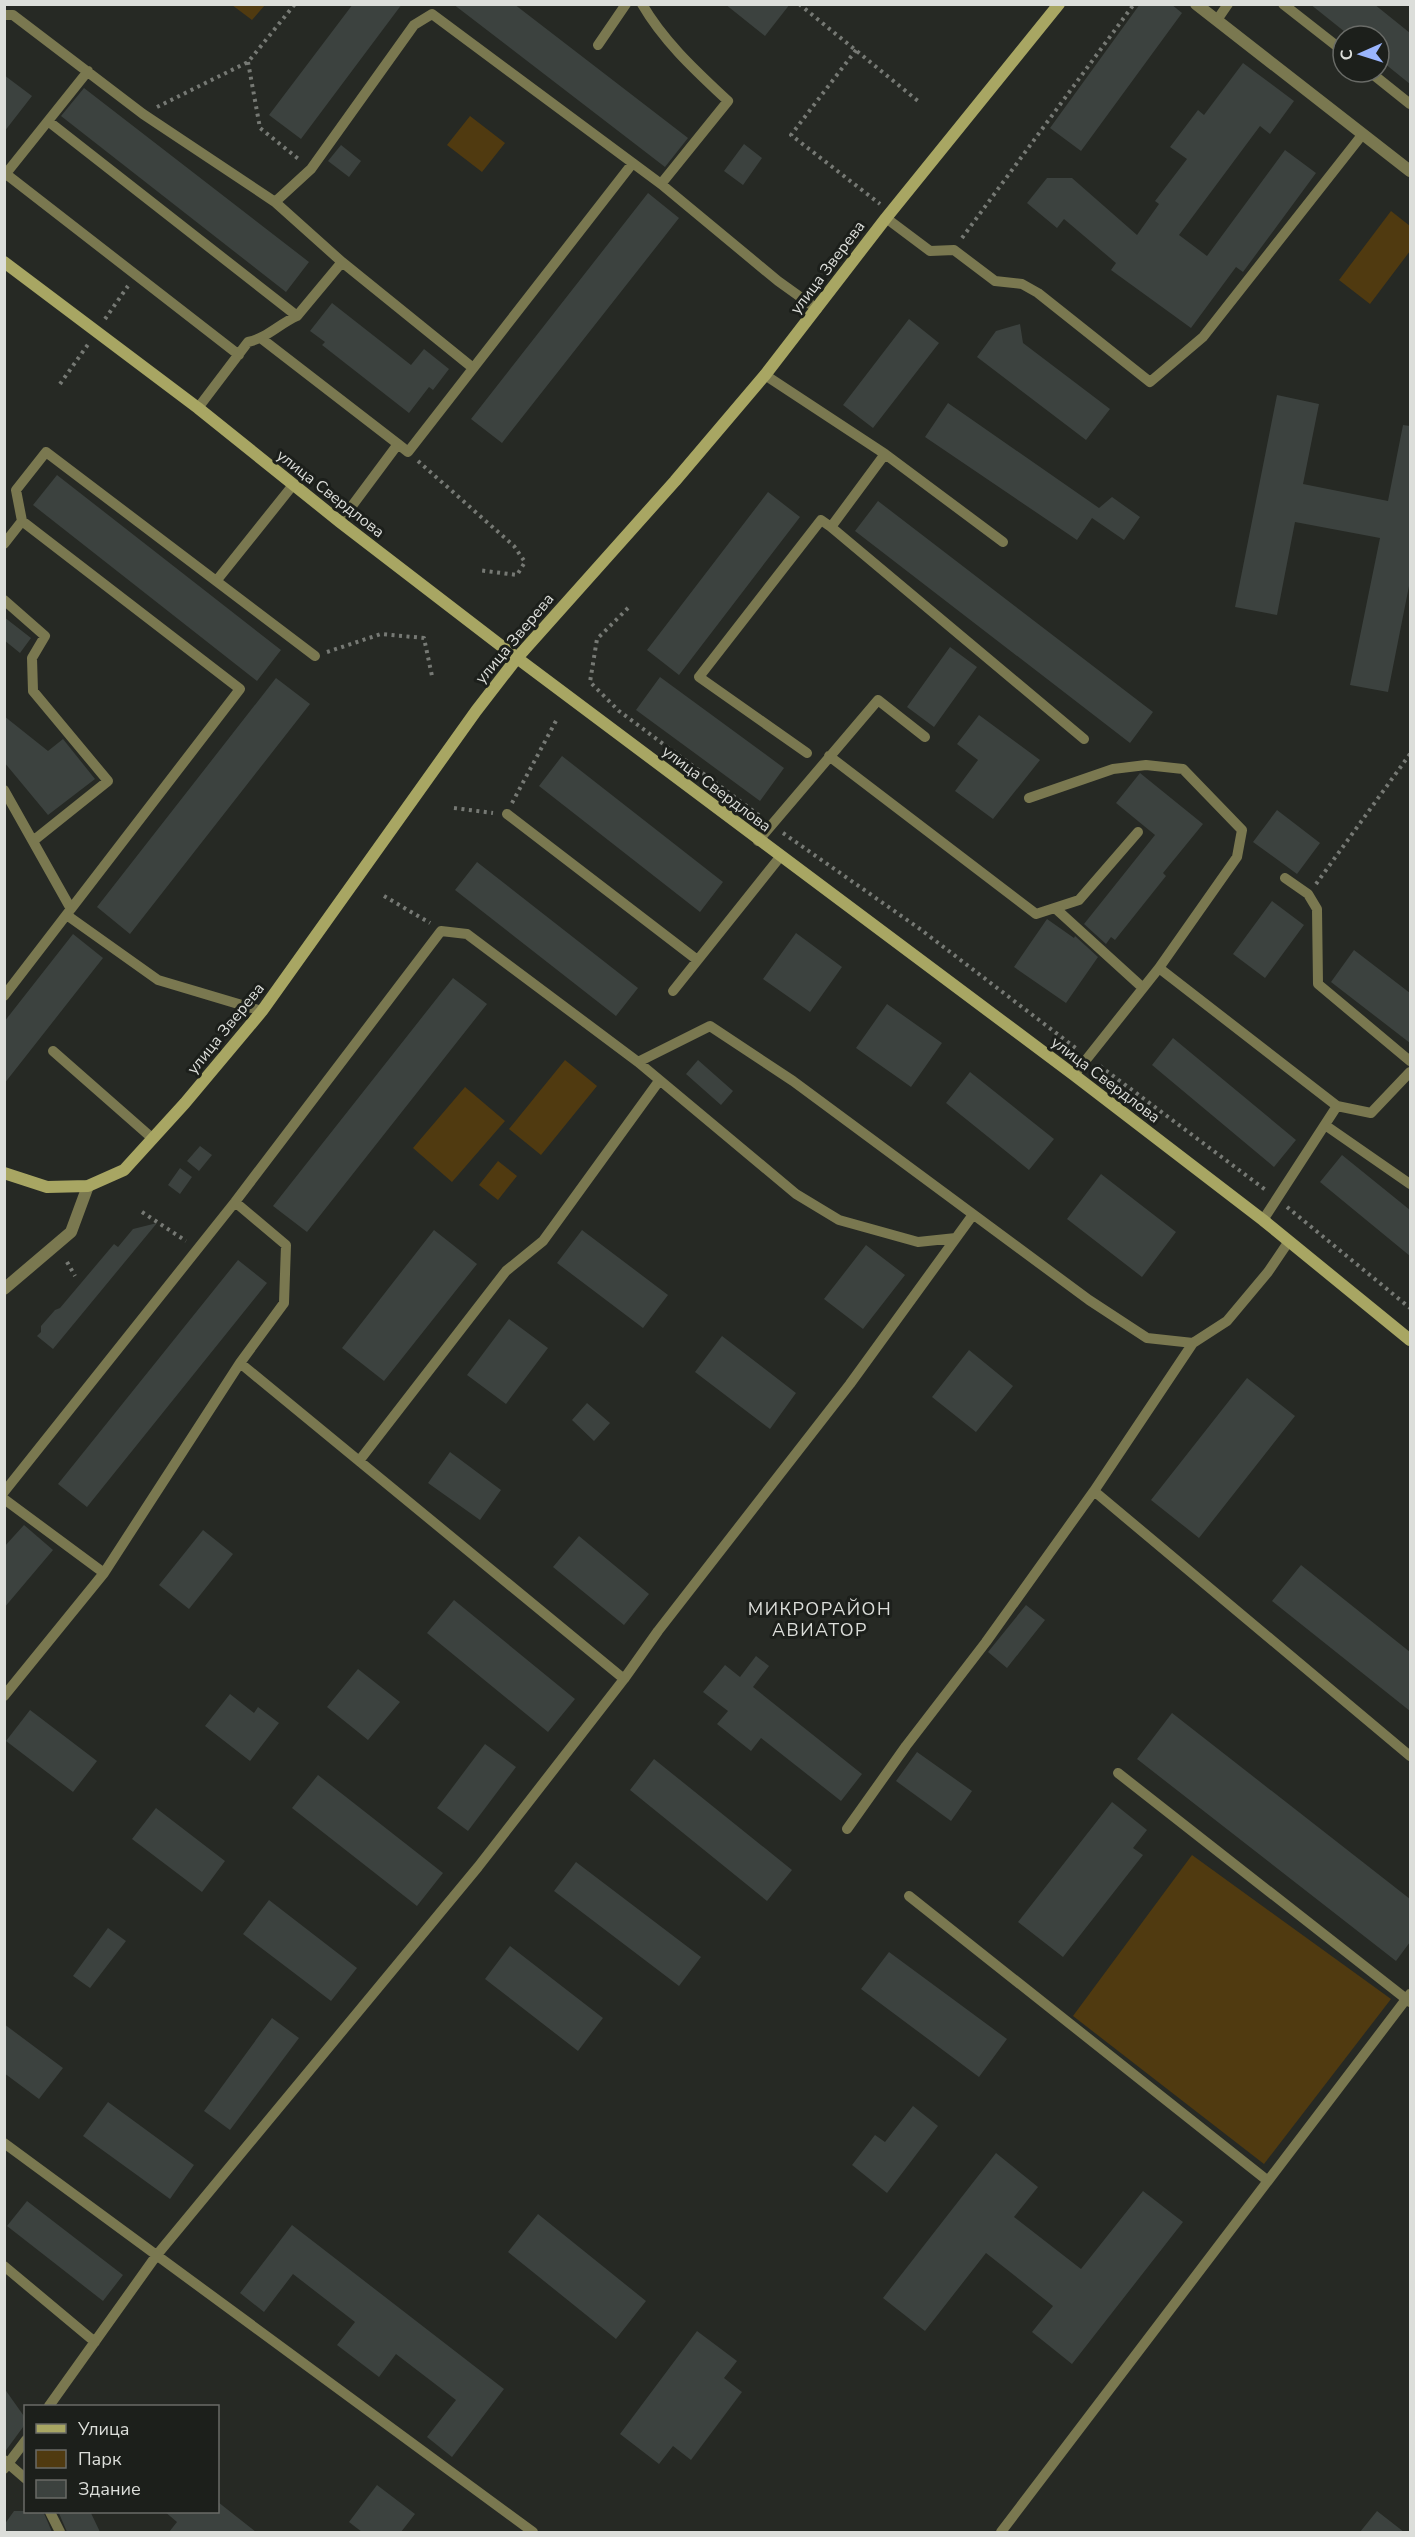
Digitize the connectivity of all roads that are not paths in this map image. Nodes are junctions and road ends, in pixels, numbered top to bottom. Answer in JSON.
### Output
{"nodes":[{"id":1,"x":626,"y":4,"type":"edge"},
{"id":2,"x":642,"y":4,"type":"edge"},
{"id":3,"x":1059,"y":4,"type":"edge"},
{"id":4,"x":1196,"y":4,"type":"edge"},
{"id":5,"x":1228,"y":4,"type":"edge"},
{"id":6,"x":1283,"y":4,"type":"edge"},
{"id":7,"x":4,"y":15,"type":"edge"},
{"id":8,"x":1217,"y":20,"type":"junction"},
{"id":9,"x":1331,"y":42,"type":"edge"},
{"id":10,"x":598,"y":45,"type":"dead end"},
{"id":11,"x":88,"y":71,"type":"junction"},
{"id":12,"x":1385,"y":84,"type":"edge"},
{"id":13,"x":1410,"y":104,"type":"edge"},
{"id":14,"x":48,"y":121,"type":"junction"},
{"id":15,"x":1362,"y":135,"type":"junction"},
{"id":16,"x":632,"y":164,"type":"junction"},
{"id":17,"x":1410,"y":171,"type":"edge"},
{"id":18,"x":5,"y":175,"type":"edge"},
{"id":19,"x":661,"y":184,"type":"junction"},
{"id":20,"x":275,"y":202,"type":"junction"},
{"id":21,"x":886,"y":213,"type":"junction"},
{"id":22,"x":4,"y":262,"type":"edge"},
{"id":23,"x":342,"y":262,"type":"junction"},
{"id":24,"x":817,"y":309,"type":"junction"},
{"id":25,"x":297,"y":316,"type":"junction"},
{"id":26,"x":262,"y":339,"type":"junction"},
{"id":27,"x":239,"y":355,"type":"junction"},
{"id":28,"x":473,"y":368,"type":"junction"},
{"id":29,"x":765,"y":375,"type":"junction"},
{"id":30,"x":198,"y":408,"type":"junction"},
{"id":31,"x":398,"y":444,"type":"junction"},
{"id":32,"x":885,"y":454,"type":"junction"},
{"id":33,"x":293,"y":485,"type":"junction"},
{"id":34,"x":22,"y":521,"type":"junction"},
{"id":35,"x":340,"y":522,"type":"junction"},
{"id":36,"x":831,"y":527,"type":"junction"},
{"id":37,"x":1003,"y":542,"type":"dead end"},
{"id":38,"x":4,"y":544,"type":"edge"},
{"id":39,"x":218,"y":580,"type":"junction"},
{"id":40,"x":4,"y":600,"type":"edge"},
{"id":41,"x":315,"y":656,"type":"road end"},
{"id":42,"x":517,"y":658,"type":"junction"},
{"id":43,"x":925,"y":737,"type":"dead end"},
{"id":44,"x":1084,"y":739,"type":"dead end"},
{"id":45,"x":807,"y":753,"type":"dead end"},
{"id":46,"x":829,"y":756,"type":"junction"},
{"id":47,"x":4,"y":790,"type":"edge"},
{"id":48,"x":1029,"y":798,"type":"dead end"},
{"id":49,"x":507,"y":814,"type":"road end"},
{"id":50,"x":1138,"y":832,"type":"dead end"},
{"id":51,"x":33,"y":841,"type":"junction"},
{"id":52,"x":758,"y":841,"type":"junction"},
{"id":53,"x":780,"y":856,"type":"junction"},
{"id":54,"x":1285,"y":878,"type":"dead end"},
{"id":55,"x":1055,"y":908,"type":"junction"},
{"id":56,"x":70,"y":912,"type":"junction"},
{"id":57,"x":696,"y":959,"type":"junction"},
{"id":58,"x":1159,"y":968,"type":"junction"},
{"id":59,"x":1143,"y":988,"type":"junction"},
{"id":60,"x":673,"y":991,"type":"dead end"},
{"id":61,"x":4,"y":996,"type":"edge"},
{"id":62,"x":262,"y":1011,"type":"junction"},
{"id":63,"x":53,"y":1051,"type":"dead end"},
{"id":64,"x":1410,"y":1060,"type":"edge"},
{"id":65,"x":638,"y":1062,"type":"junction"},
{"id":66,"x":1410,"y":1072,"type":"edge"},
{"id":67,"x":1074,"y":1075,"type":"junction"},
{"id":68,"x":659,"y":1081,"type":"junction"},
{"id":69,"x":1337,"y":1106,"type":"junction"},
{"id":70,"x":1325,"y":1125,"type":"junction"},
{"id":71,"x":152,"y":1137,"type":"junction"},
{"id":72,"x":4,"y":1173,"type":"edge"},
{"id":73,"x":1410,"y":1184,"type":"edge"},
{"id":74,"x":88,"y":1186,"type":"junction"},
{"id":75,"x":236,"y":1202,"type":"junction"},
{"id":76,"x":972,"y":1216,"type":"junction"},
{"id":77,"x":1263,"y":1220,"type":"junction"},
{"id":78,"x":956,"y":1238,"type":"junction"},
{"id":79,"x":1289,"y":1241,"type":"junction"},
{"id":80,"x":4,"y":1289,"type":"edge"},
{"id":81,"x":1410,"y":1340,"type":"edge"},
{"id":82,"x":1193,"y":1343,"type":"junction"},
{"id":83,"x":240,"y":1363,"type":"junction"},
{"id":84,"x":359,"y":1461,"type":"junction"},
{"id":85,"x":1094,"y":1491,"type":"junction"},
{"id":86,"x":4,"y":1492,"type":"edge"},
{"id":87,"x":4,"y":1499,"type":"edge"},
{"id":88,"x":104,"y":1573,"type":"junction"},
{"id":89,"x":624,"y":1679,"type":"junction"},
{"id":90,"x":4,"y":1696,"type":"edge"},
{"id":91,"x":1410,"y":1756,"type":"edge"},
{"id":92,"x":1118,"y":1773,"type":"dead end"},
{"id":93,"x":847,"y":1830,"type":"dead end"},
{"id":94,"x":909,"y":1896,"type":"dead end"},
{"id":95,"x":1409,"y":1998,"type":"edge"},
{"id":96,"x":4,"y":2143,"type":"edge"},
{"id":97,"x":1268,"y":2181,"type":"junction"},
{"id":98,"x":156,"y":2256,"type":"junction"},
{"id":99,"x":4,"y":2266,"type":"edge"},
{"id":100,"x":95,"y":2342,"type":"junction"},
{"id":101,"x":50,"y":2405,"type":"edge"},
{"id":102,"x":24,"y":2442,"type":"edge"},
{"id":103,"x":6,"y":2465,"type":"edge"},
{"id":104,"x":24,"y":2478,"type":"edge"},
{"id":105,"x":51,"y":2513,"type":"edge"},
{"id":106,"x":60,"y":2532,"type":"edge"},
{"id":107,"x":533,"y":2532,"type":"edge"},
{"id":108,"x":1001,"y":2532,"type":"edge"}],
"edges":[{"from":1,"to":10,"type":"lane"},
{"from":2,"to":19,"type":"lane"},
{"from":3,"to":21,"type":"main road","name":"улица Зверева"},
{"from":4,"to":8,"type":"street"},
{"from":5,"to":8,"type":"lane"},
{"from":6,"to":9,"type":"lane"},
{"from":7,"to":11,"type":"lane"},
{"from":8,"to":15,"type":"street"},
{"from":11,"to":14,"type":"lane"},
{"from":11,"to":20,"type":"lane"},
{"from":12,"to":13,"type":"lane"},
{"from":14,"to":18,"type":"lane"},
{"from":14,"to":25,"type":"lane"},
{"from":15,"to":17,"type":"street"},
{"from":15,"to":21,"type":"lane"},
{"from":16,"to":19,"type":"lane"},
{"from":16,"to":20,"type":"lane"},
{"from":16,"to":28,"type":"lane"},
{"from":18,"to":27,"type":"lane"},
{"from":19,"to":24,"type":"lane"},
{"from":20,"to":23,"type":"lane"},
{"from":21,"to":24,"type":"main road","name":"улица Зверева"},
{"from":22,"to":30,"type":"main road","name":"улица Свердлова"},
{"from":23,"to":25,"type":"lane"},
{"from":23,"to":28,"type":"lane"},
{"from":24,"to":29,"type":"main road","name":"улица Зверева"},
{"from":25,"to":26,"type":"lane"},
{"from":26,"to":27,"type":"lane"},
{"from":26,"to":31,"type":"lane"},
{"from":27,"to":30,"type":"lane"},
{"from":28,"to":31,"type":"lane"},
{"from":29,"to":32,"type":"lane"},
{"from":29,"to":42,"type":"main road","name":"улица Зверева"},
{"from":30,"to":33,"type":"main road","name":"улица Свердлова"},
{"from":31,"to":35,"type":"lane"},
{"from":32,"to":36,"type":"lane"},
{"from":32,"to":37,"type":"lane"},
{"from":33,"to":35,"type":"main road","name":"улица Свердлова"},
{"from":33,"to":39,"type":"lane"},
{"from":34,"to":38,"type":"lane"},
{"from":34,"to":39,"type":"lane"},
{"from":34,"to":56,"type":"lane"},
{"from":35,"to":42,"type":"main road","name":"улица Свердлова"},
{"from":36,"to":44,"type":"lane"},
{"from":36,"to":45,"type":"lane"},
{"from":39,"to":41,"type":"lane"},
{"from":40,"to":51,"type":"lane"},
{"from":42,"to":52,"type":"main road","name":"улица Свердлова"},
{"from":42,"to":62,"type":"main road","name":"улица Зверева"},
{"from":43,"to":46,"type":"lane"},
{"from":46,"to":52,"type":"lane"},
{"from":46,"to":55,"type":"lane"},
{"from":47,"to":51,"type":"lane"},
{"from":48,"to":58,"type":"lane"},
{"from":49,"to":57,"type":"lane"},
{"from":50,"to":55,"type":"lane"},
{"from":51,"to":56,"type":"lane"},
{"from":52,"to":53,"type":"main road","name":"улица Свердлова"},
{"from":53,"to":57,"type":"lane"},
{"from":53,"to":67,"type":"main road","name":"улица Свердлова"},
{"from":54,"to":64,"type":"lane"},
{"from":55,"to":59,"type":"lane"},
{"from":56,"to":61,"type":"lane"},
{"from":56,"to":62,"type":"lane"},
{"from":57,"to":60,"type":"lane"},
{"from":58,"to":59,"type":"lane"},
{"from":58,"to":69,"type":"lane"},
{"from":59,"to":67,"type":"lane"},
{"from":62,"to":71,"type":"main road","name":"улица Зверева"},
{"from":63,"to":71,"type":"lane"},
{"from":65,"to":68,"type":"lane"},
{"from":65,"to":75,"type":"lane"},
{"from":65,"to":76,"type":"lane"},
{"from":66,"to":69,"type":"lane"},
{"from":67,"to":77,"type":"main road","name":"улица Свердлова"},
{"from":68,"to":78,"type":"lane"},
{"from":68,"to":84,"type":"lane"},
{"from":69,"to":70,"type":"lane"},
{"from":70,"to":73,"type":"lane"},
{"from":70,"to":77,"type":"lane"},
{"from":71,"to":74,"type":"main road","name":"улица Зверева"},
{"from":72,"to":74,"type":"main road"},
{"from":74,"to":80,"type":"street"},
{"from":75,"to":83,"type":"lane"},
{"from":75,"to":86,"type":"lane"},
{"from":76,"to":78,"type":"lane"},
{"from":76,"to":82,"type":"lane"},
{"from":77,"to":79,"type":"main road","name":"улица Свердлова"},
{"from":78,"to":89,"type":"lane"},
{"from":79,"to":81,"type":"main road","name":"улица Свердлова"},
{"from":79,"to":82,"type":"lane"},
{"from":82,"to":85,"type":"lane"},
{"from":83,"to":84,"type":"lane"},
{"from":83,"to":88,"type":"lane"},
{"from":84,"to":89,"type":"lane"},
{"from":85,"to":91,"type":"lane"},
{"from":85,"to":93,"type":"lane"},
{"from":87,"to":88,"type":"lane"},
{"from":88,"to":90,"type":"lane"},
{"from":89,"to":98,"type":"lane"},
{"from":92,"to":95,"type":"lane"},
{"from":94,"to":97,"type":"lane"},
{"from":95,"to":97,"type":"lane"},
{"from":96,"to":98,"type":"lane"},
{"from":97,"to":108,"type":"lane"},
{"from":98,"to":100,"type":"lane"},
{"from":98,"to":107,"type":"lane"},
{"from":99,"to":100,"type":"lane"},
{"from":100,"to":101,"type":"lane"},
{"from":102,"to":103,"type":"lane"},
{"from":103,"to":104,"type":"lane"},
{"from":105,"to":106,"type":"lane"}]}
